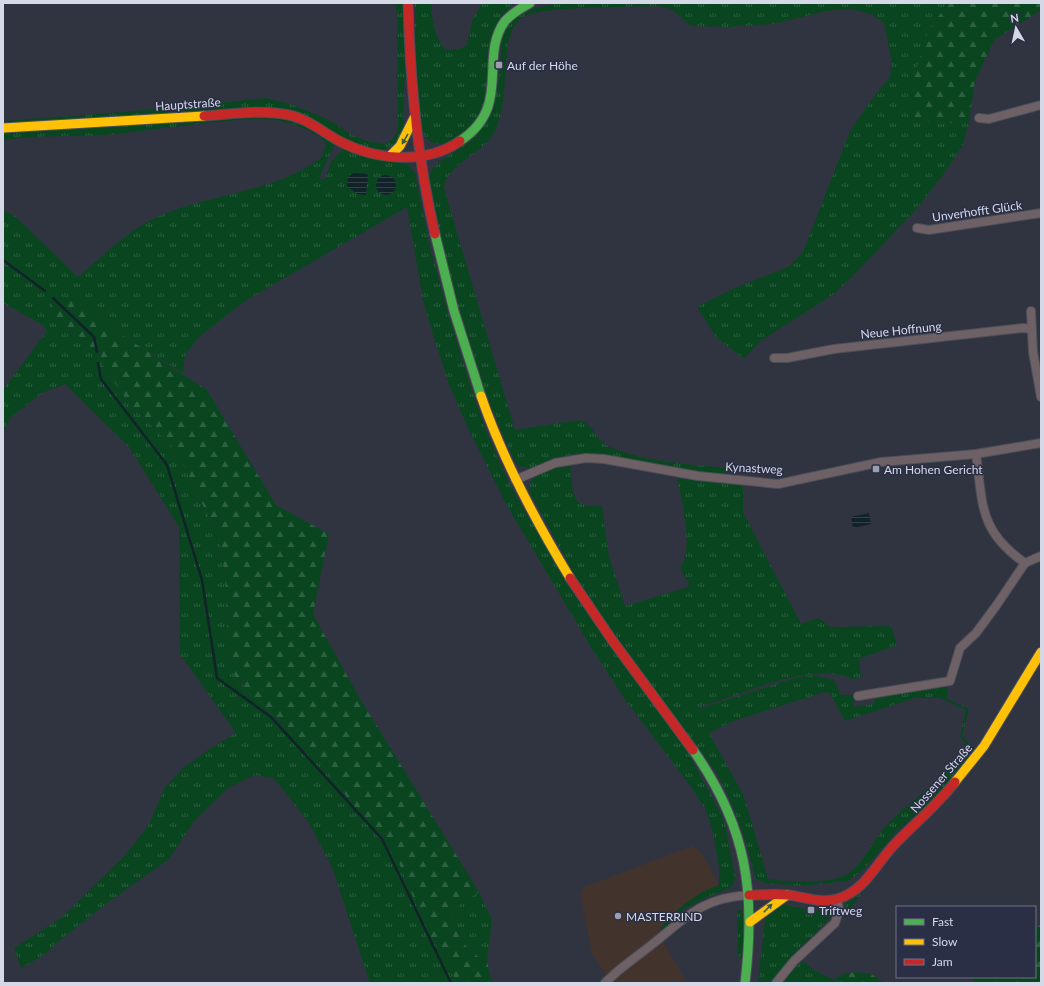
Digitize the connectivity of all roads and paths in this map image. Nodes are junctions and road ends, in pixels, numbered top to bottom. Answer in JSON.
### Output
{"nodes":[{"id":1,"x":408,"y":3,"type":"edge"},
{"id":2,"x":530,"y":3,"type":"edge"},
{"id":3,"x":1041,"y":105,"type":"edge"},
{"id":4,"x":414,"y":118,"type":"junction"},
{"id":5,"x":979,"y":118,"type":"dead end"},
{"id":6,"x":3,"y":128,"type":"edge"},
{"id":7,"x":390,"y":156,"type":"junction"},
{"id":8,"x":419,"y":156,"type":"junction"},
{"id":9,"x":1041,"y":214,"type":"edge"},
{"id":10,"x":917,"y":228,"type":"dead end"},
{"id":11,"x":1031,"y":311,"type":"dead end"},
{"id":12,"x":1032,"y":329,"type":"junction"},
{"id":13,"x":774,"y":358,"type":"dead end"},
{"id":14,"x":1039,"y":378,"type":"edge"},
{"id":15,"x":1041,"y":397,"type":"edge"},
{"id":16,"x":1041,"y":443,"type":"edge"},
{"id":17,"x":976,"y":454,"type":"junction"},
{"id":18,"x":515,"y":480,"type":"junction"},
{"id":19,"x":1041,"y":556,"type":"edge"},
{"id":20,"x":1025,"y":563,"type":"junction"},
{"id":21,"x":1041,"y":652,"type":"edge"},
{"id":22,"x":858,"y":696,"type":"dead end"},
{"id":23,"x":748,"y":895,"type":"junction"},
{"id":24,"x":787,"y":895,"type":"junction"},
{"id":25,"x":837,"y":899,"type":"junction"},
{"id":26,"x":750,"y":922,"type":"junction"},
{"id":27,"x":605,"y":983,"type":"edge"},
{"id":28,"x":745,"y":983,"type":"edge"},
{"id":29,"x":776,"y":983,"type":"edge"}],
"edges":[{"from":1,"to":4,"type":"street"},
{"from":2,"to":8,"type":"street","name":"Hauptstraße"},
{"from":3,"to":5,"type":"street"},
{"from":4,"to":7,"type":"street","one_way":true},
{"from":4,"to":8,"type":"street"},
{"from":6,"to":7,"type":"street","name":"Hauptstraße"},
{"from":7,"to":8,"type":"street","name":"Hauptstraße"},
{"from":8,"to":18,"type":"street"},
{"from":9,"to":10,"type":"street","name":"Unverhofft Glück"},
{"from":11,"to":12,"type":"street"},
{"from":12,"to":13,"type":"street","name":"Neue Hoffnung"},
{"from":12,"to":14,"type":"street"},
{"from":14,"to":15,"type":"street"},
{"from":16,"to":17,"type":"street","name":"Kynastweg"},
{"from":17,"to":18,"type":"street","name":"Kynastweg"},
{"from":17,"to":20,"type":"street"},
{"from":18,"to":23,"type":"street"},
{"from":19,"to":20,"type":"street"},
{"from":20,"to":22,"type":"street"},
{"from":21,"to":25,"type":"street","name":"Nossener Straße"},
{"from":23,"to":24,"type":"street","name":"Nossener Straße"},
{"from":23,"to":26,"type":"street"},
{"from":23,"to":27,"type":"street"},
{"from":24,"to":25,"type":"street","name":"Nossener Straße"},
{"from":26,"to":24,"type":"street","one_way":true},
{"from":25,"to":29,"type":"street"},
{"from":26,"to":28,"type":"street"}]}
